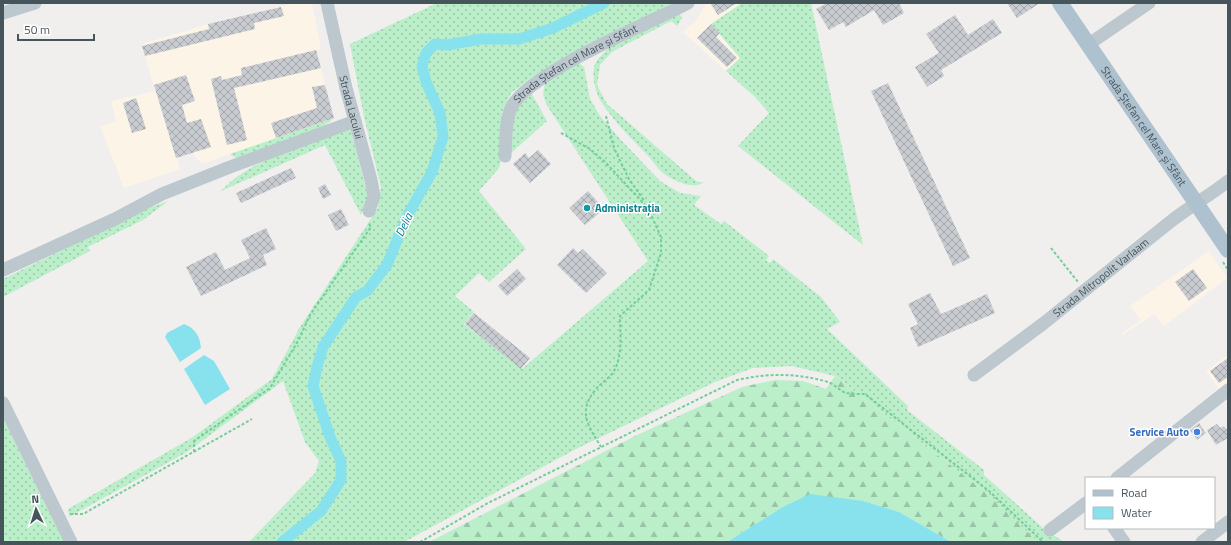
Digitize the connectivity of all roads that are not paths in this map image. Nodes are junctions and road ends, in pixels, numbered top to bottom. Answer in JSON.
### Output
{"nodes":[{"id":1,"x":35,"y":3,"type":"edge"},
{"id":2,"x":327,"y":3,"type":"edge"},
{"id":3,"x":688,"y":3,"type":"edge"},
{"id":4,"x":1060,"y":3,"type":"edge"},
{"id":5,"x":1149,"y":3,"type":"edge"},
{"id":6,"x":3,"y":13,"type":"edge"},
{"id":7,"x":1088,"y":44,"type":"junction"},
{"id":8,"x":355,"y":121,"type":"junction"},
{"id":9,"x":505,"y":156,"type":"dead end"},
{"id":10,"x":1228,"y":181,"type":"edge"},
{"id":11,"x":1196,"y":205,"type":"junction"},
{"id":12,"x":367,"y":215,"type":"road end"},
{"id":13,"x":1228,"y":250,"type":"edge"},
{"id":14,"x":3,"y":270,"type":"edge"},
{"id":15,"x":974,"y":375,"type":"dead end"},
{"id":16,"x":1228,"y":390,"type":"edge"},
{"id":17,"x":3,"y":403,"type":"edge"},
{"id":18,"x":1118,"y":477,"type":"edge"},
{"id":19,"x":1085,"y":503,"type":"edge"},
{"id":20,"x":1228,"y":522,"type":"edge"},
{"id":21,"x":1115,"y":529,"type":"edge"},
{"id":22,"x":1050,"y":530,"type":"dead end"},
{"id":23,"x":71,"y":542,"type":"edge"},
{"id":24,"x":1124,"y":542,"type":"edge"},
{"id":25,"x":1202,"y":542,"type":"edge"}],
"edges":[{"from":1,"to":6,"type":"street"},
{"from":2,"to":8,"type":"street","name":"Strada Lacului"},
{"from":3,"to":9,"type":"street","name":"Strada Ștefan cel Mare și Sfânt"},
{"from":4,"to":7,"type":"main road","name":"Strada Ștefan cel Mare și Sfânt"},
{"from":5,"to":7,"type":"street"},
{"from":7,"to":11,"type":"main road","name":"Strada Ștefan cel Mare și Sfânt"},
{"from":8,"to":12,"type":"street","name":"Strada Lacului"},
{"from":8,"to":14,"type":"street"},
{"from":10,"to":11,"type":"street","name":"Strada Mitropolit Varlaam"},
{"from":11,"to":13,"type":"main road","name":"Strada Ștefan cel Mare și Sfânt"},
{"from":11,"to":15,"type":"street","name":"Strada Mitropolit Varlaam"},
{"from":16,"to":18,"type":"street"},
{"from":17,"to":23,"type":"street"},
{"from":19,"to":22,"type":"street"},
{"from":20,"to":25,"type":"street"},
{"from":21,"to":24,"type":"street"}]}
